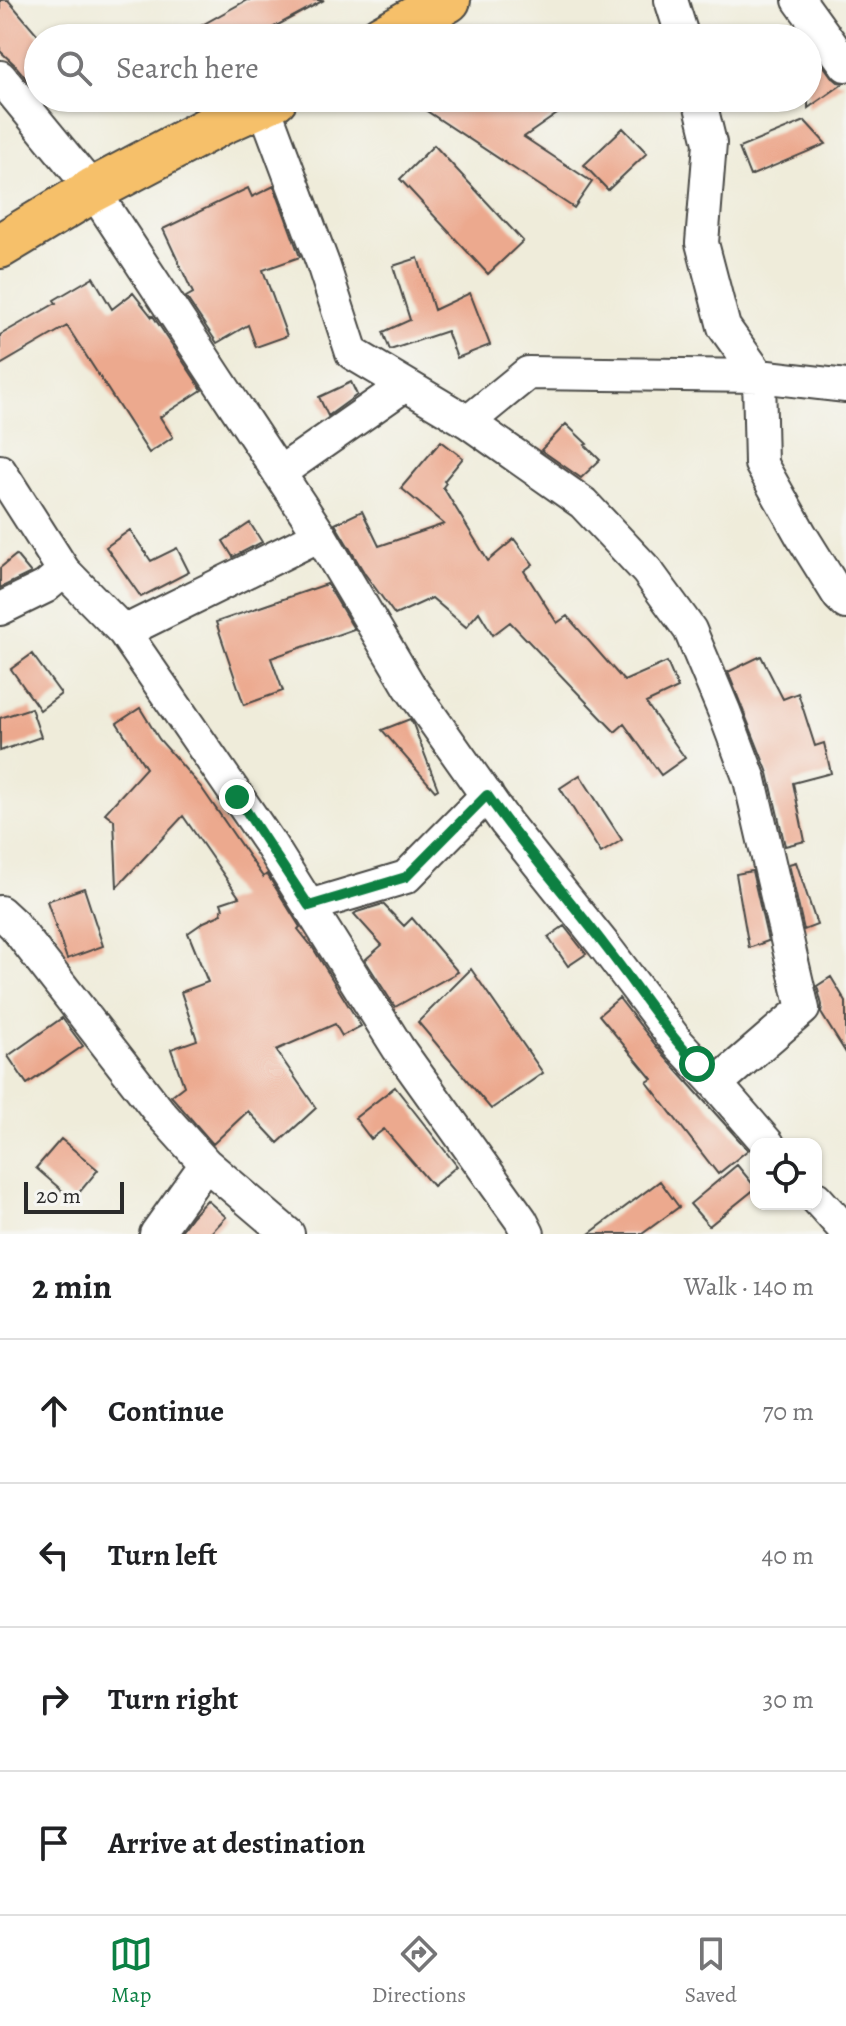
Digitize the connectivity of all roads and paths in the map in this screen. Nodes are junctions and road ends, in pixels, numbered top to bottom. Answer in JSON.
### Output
{"nodes":[{"id":1,"x":448,"y":0,"type":"edge"},
{"id":2,"x":671,"y":0,"type":"edge"},
{"id":3,"x":799,"y":0,"type":"edge"},
{"id":4,"x":406,"y":24,"type":"edge"},
{"id":5,"x":679,"y":24,"type":"edge"},
{"id":6,"x":816,"y":24,"type":"edge"},
{"id":7,"x":822,"y":32,"type":"edge"},
{"id":8,"x":846,"y":65,"type":"edge"},
{"id":9,"x":0,"y":77,"type":"edge"},
{"id":10,"x":24,"y":106,"type":"edge"},
{"id":11,"x":29,"y":112,"type":"edge"},
{"id":12,"x":244,"y":112,"type":"edge"},
{"id":13,"x":273,"y":112,"type":"edge"},
{"id":14,"x":702,"y":112,"type":"edge"},
{"id":15,"x":93,"y":190,"type":"junction"},
{"id":16,"x":0,"y":246,"type":"edge"},
{"id":17,"x":759,"y":376,"type":"junction"},
{"id":18,"x":405,"y":385,"type":"junction"},
{"id":19,"x":846,"y":386,"type":"edge"},
{"id":20,"x":468,"y":422,"type":"junction"},
{"id":21,"x":0,"y":471,"type":"edge"},
{"id":22,"x":279,"y":473,"type":"junction"},
{"id":23,"x":320,"y":535,"type":"junction"},
{"id":24,"x":64,"y":571,"type":"junction"},
{"id":25,"x":844,"y":595,"type":"edge"},
{"id":26,"x":0,"y":609,"type":"edge"},
{"id":27,"x":124,"y":632,"type":"junction"},
{"id":28,"x":487,"y":795,"type":"junction"},
{"id":29,"x":309,"y":906,"type":"junction"},
{"id":30,"x":0,"y":912,"type":"edge"},
{"id":31,"x":716,"y":1084,"type":"junction"},
{"id":32,"x":763,"y":1138,"type":"edge"},
{"id":33,"x":206,"y":1164,"type":"junction"},
{"id":34,"x":822,"y":1205,"type":"edge"},
{"id":35,"x":846,"y":1231,"type":"edge"},
{"id":36,"x":156,"y":1234,"type":"edge"},
{"id":37,"x":288,"y":1234,"type":"edge"},
{"id":38,"x":528,"y":1234,"type":"edge"}],
"edges":[{"from":1,"to":4,"type":"highway"},
{"from":2,"to":5,"type":"street"},
{"from":3,"to":6,"type":"street"},
{"from":7,"to":8,"type":"street"},
{"from":9,"to":10,"type":"street"},
{"from":11,"to":15,"type":"street"},
{"from":12,"to":15,"type":"highway"},
{"from":13,"to":18,"type":"street"},
{"from":14,"to":17,"type":"street"},
{"from":15,"to":16,"type":"highway"},
{"from":15,"to":22,"type":"street"},
{"from":17,"to":19,"type":"street"},
{"from":17,"to":20,"type":"street"},
{"from":17,"to":25,"type":"street"},
{"from":18,"to":20,"type":"street"},
{"from":18,"to":22,"type":"street"},
{"from":20,"to":31,"type":"street"},
{"from":21,"to":24,"type":"street"},
{"from":22,"to":23,"type":"street"},
{"from":23,"to":27,"type":"street"},
{"from":23,"to":28,"type":"street"},
{"from":24,"to":26,"type":"street"},
{"from":24,"to":27,"type":"street"},
{"from":27,"to":29,"type":"street"},
{"from":28,"to":29,"type":"street"},
{"from":28,"to":31,"type":"street"},
{"from":29,"to":38,"type":"street"},
{"from":30,"to":33,"type":"street"},
{"from":31,"to":32,"type":"street"},
{"from":33,"to":36,"type":"street"},
{"from":33,"to":37,"type":"street"},
{"from":34,"to":35,"type":"street"}]}
